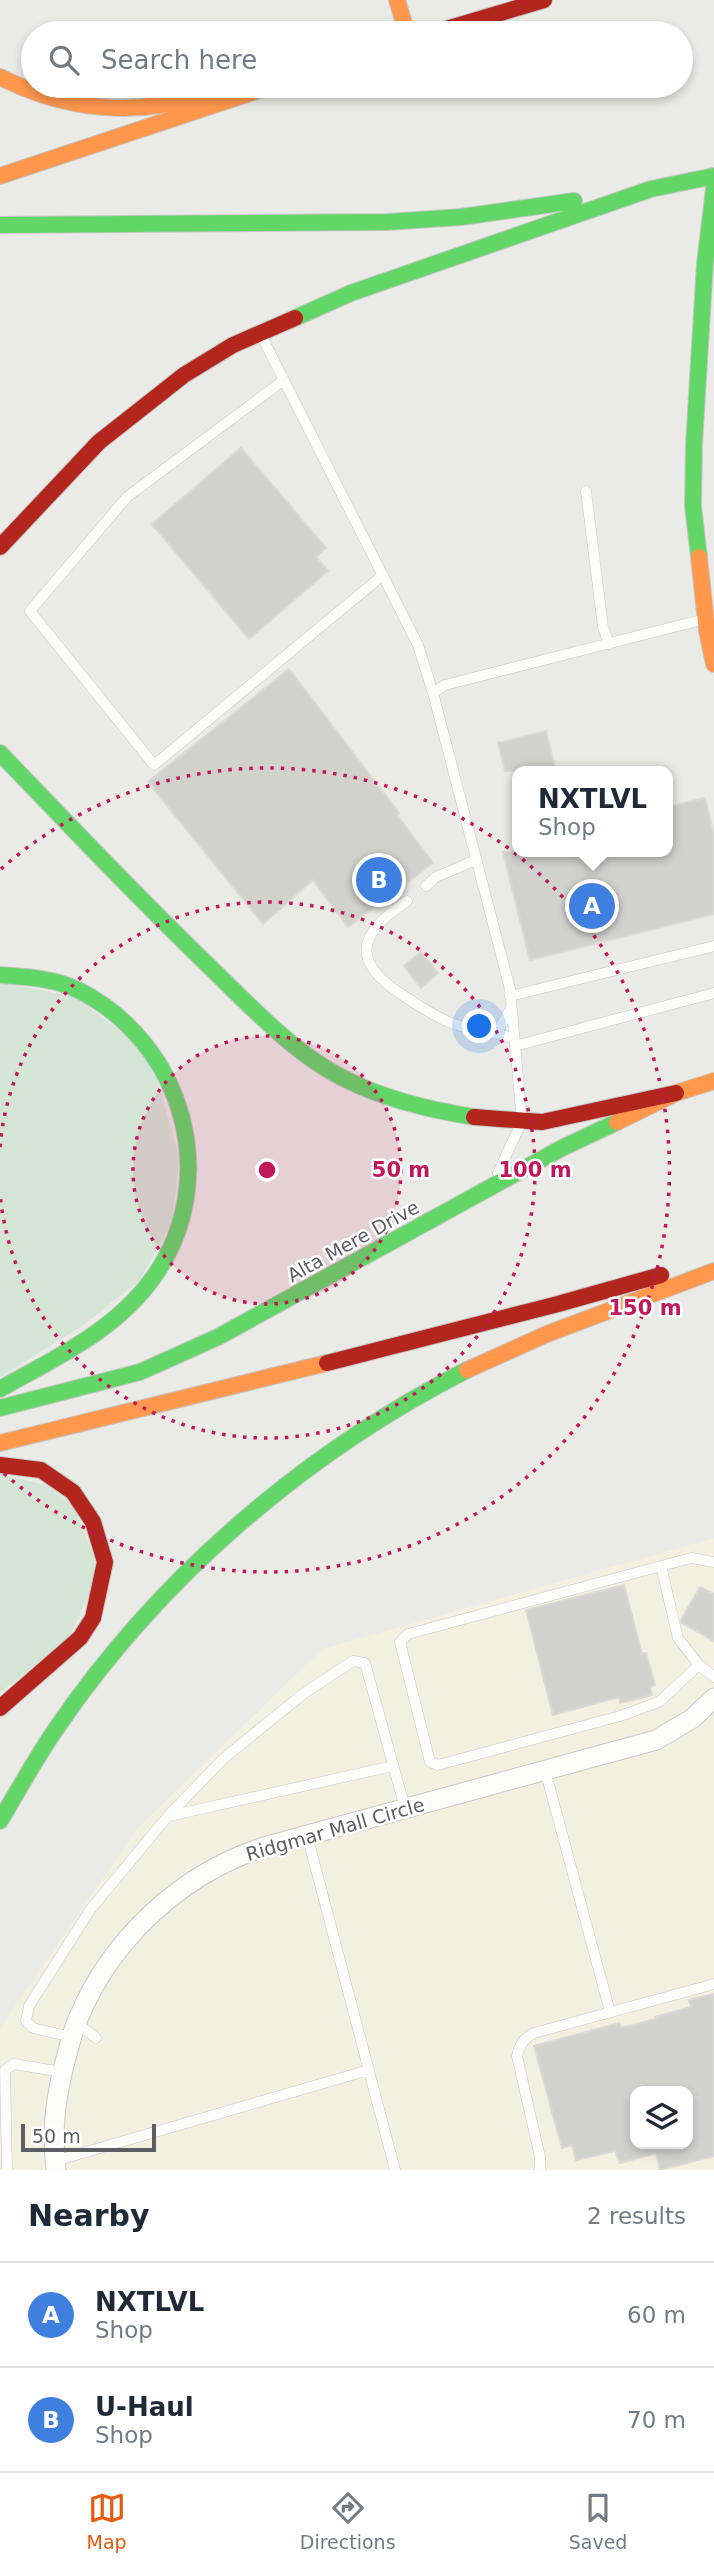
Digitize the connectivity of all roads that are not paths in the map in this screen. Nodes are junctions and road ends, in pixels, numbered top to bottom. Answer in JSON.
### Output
{"nodes":[{"id":1,"x":397,"y":0,"type":"edge"},
{"id":2,"x":544,"y":0,"type":"edge"},
{"id":3,"x":403,"y":21,"type":"edge"},
{"id":4,"x":473,"y":21,"type":"edge"},
{"id":5,"x":0,"y":77,"type":"edge"},
{"id":6,"x":21,"y":86,"type":"edge"},
{"id":7,"x":50,"y":98,"type":"edge"},
{"id":8,"x":192,"y":98,"type":"edge"},
{"id":9,"x":235,"y":98,"type":"edge"},
{"id":10,"x":0,"y":176,"type":"edge"},
{"id":11,"x":714,"y":176,"type":"edge"},
{"id":12,"x":714,"y":189,"type":"edge"},
{"id":13,"x":651,"y":190,"type":"junction"},
{"id":14,"x":0,"y":225,"type":"edge"},
{"id":15,"x":260,"y":333,"type":"junction"},
{"id":16,"x":284,"y":380,"type":"junction"},
{"id":17,"x":586,"y":491,"type":"dead end"},
{"id":18,"x":0,"y":547,"type":"edge"},
{"id":19,"x":383,"y":575,"type":"junction"},
{"id":20,"x":706,"y":619,"type":"junction"},
{"id":21,"x":608,"y":644,"type":"junction"},
{"id":22,"x":714,"y":664,"type":"edge"},
{"id":23,"x":433,"y":693,"type":"junction"},
{"id":24,"x":0,"y":753,"type":"edge"},
{"id":25,"x":476,"y":860,"type":"junction"},
{"id":26,"x":426,"y":886,"type":"dead end"},
{"id":27,"x":407,"y":901,"type":"dead end"},
{"id":28,"x":714,"y":946,"type":"edge"},
{"id":29,"x":0,"y":975,"type":"edge"},
{"id":30,"x":714,"y":993,"type":"edge"},
{"id":31,"x":510,"y":996,"type":"junction"},
{"id":32,"x":511,"y":1008,"type":"junction"},
{"id":33,"x":489,"y":1032,"type":"junction"},
{"id":34,"x":514,"y":1042,"type":"junction"},
{"id":35,"x":714,"y":1081,"type":"edge"},
{"id":36,"x":676,"y":1093,"type":"junction"},
{"id":37,"x":522,"y":1121,"type":"junction"},
{"id":38,"x":491,"y":1189,"type":"junction"},
{"id":39,"x":714,"y":1261,"type":"edge"},
{"id":40,"x":714,"y":1271,"type":"edge"},
{"id":41,"x":0,"y":1390,"type":"edge"},
{"id":42,"x":0,"y":1409,"type":"edge"},
{"id":43,"x":0,"y":1443,"type":"edge"},
{"id":44,"x":0,"y":1465,"type":"edge"},
{"id":45,"x":714,"y":1562,"type":"edge"},
{"id":46,"x":661,"y":1566,"type":"junction"},
{"id":47,"x":699,"y":1665,"type":"junction"},
{"id":48,"x":714,"y":1677,"type":"edge"},
{"id":49,"x":714,"y":1698,"type":"edge"},
{"id":50,"x":0,"y":1708,"type":"edge"},
{"id":51,"x":393,"y":1766,"type":"junction"},
{"id":52,"x":545,"y":1770,"type":"junction"},
{"id":53,"x":405,"y":1808,"type":"junction"},
{"id":54,"x":168,"y":1816,"type":"junction"},
{"id":55,"x":0,"y":1821,"type":"edge"},
{"id":56,"x":307,"y":1835,"type":"junction"},
{"id":57,"x":714,"y":1984,"type":"edge"},
{"id":58,"x":610,"y":2012,"type":"junction"},
{"id":59,"x":74,"y":2029,"type":"junction"},
{"id":60,"x":96,"y":2038,"type":"dead end"},
{"id":61,"x":369,"y":2070,"type":"junction"},
{"id":62,"x":62,"y":2072,"type":"junction"},
{"id":63,"x":56,"y":2166,"type":"edge"},
{"id":64,"x":7,"y":2170,"type":"edge"},
{"id":65,"x":395,"y":2170,"type":"edge"},
{"id":66,"x":540,"y":2170,"type":"edge"}],
"edges":[{"from":1,"to":3,"type":"main road"},
{"from":2,"to":4,"type":"main road"},
{"from":5,"to":6,"type":"main road"},
{"from":7,"to":8,"type":"main road"},
{"from":9,"to":10,"type":"main road"},
{"from":11,"to":13,"type":"main road"},
{"from":12,"to":20,"type":"main road"},
{"from":13,"to":14,"type":"main road"},
{"from":13,"to":15,"type":"main road"},
{"from":15,"to":16,"type":"lane"},
{"from":15,"to":18,"type":"main road"},
{"from":16,"to":19,"type":"lane"},
{"from":16,"to":19,"type":"lane"},
{"from":17,"to":21,"type":"lane"},
{"from":19,"to":23,"type":"lane"},
{"from":20,"to":21,"type":"lane"},
{"from":20,"to":22,"type":"main road"},
{"from":21,"to":23,"type":"lane"},
{"from":23,"to":25,"type":"lane"},
{"from":24,"to":37,"type":"main road"},
{"from":25,"to":26,"type":"lane"},
{"from":25,"to":31,"type":"lane"},
{"from":27,"to":33,"type":"lane"},
{"from":28,"to":31,"type":"lane"},
{"from":29,"to":41,"type":"main road"},
{"from":30,"to":34,"type":"lane"},
{"from":31,"to":32,"type":"lane"},
{"from":32,"to":33,"type":"lane"},
{"from":32,"to":34,"type":"lane"},
{"from":33,"to":34,"type":"lane"},
{"from":34,"to":37,"type":"lane"},
{"from":35,"to":36,"type":"main road","name":"Alta Mere Drive"},
{"from":36,"to":37,"type":"main road"},
{"from":36,"to":38,"type":"main road","name":"Alta Mere Drive"},
{"from":37,"to":38,"type":"lane"},
{"from":38,"to":42,"type":"main road","name":"Alta Mere Drive"},
{"from":39,"to":43,"type":"main road"},
{"from":40,"to":55,"type":"main road"},
{"from":44,"to":50,"type":"main road"},
{"from":45,"to":46,"type":"lane"},
{"from":46,"to":47,"type":"lane"},
{"from":46,"to":47,"type":"lane"},
{"from":47,"to":48,"type":"lane"},
{"from":49,"to":52,"type":"street","name":"Ridgmar Mall Circle"},
{"from":51,"to":53,"type":"lane"},
{"from":51,"to":54,"type":"lane"},
{"from":51,"to":54,"type":"lane"},
{"from":52,"to":53,"type":"street","name":"Ridgmar Mall Circle"},
{"from":52,"to":58,"type":"lane"},
{"from":53,"to":56,"type":"street","name":"Ridgmar Mall Circle"},
{"from":54,"to":59,"type":"lane"},
{"from":56,"to":59,"type":"street","name":"Ridgmar Mall Circle"},
{"from":56,"to":61,"type":"lane"},
{"from":57,"to":58,"type":"lane"},
{"from":58,"to":66,"type":"lane"},
{"from":59,"to":60,"type":"lane"},
{"from":59,"to":62,"type":"street","name":"Ridgmar Mall Circle"},
{"from":61,"to":63,"type":"lane"},
{"from":61,"to":65,"type":"lane"},
{"from":62,"to":63,"type":"street","name":"Ridgmar Mall Circle"},
{"from":62,"to":64,"type":"lane"}]}
